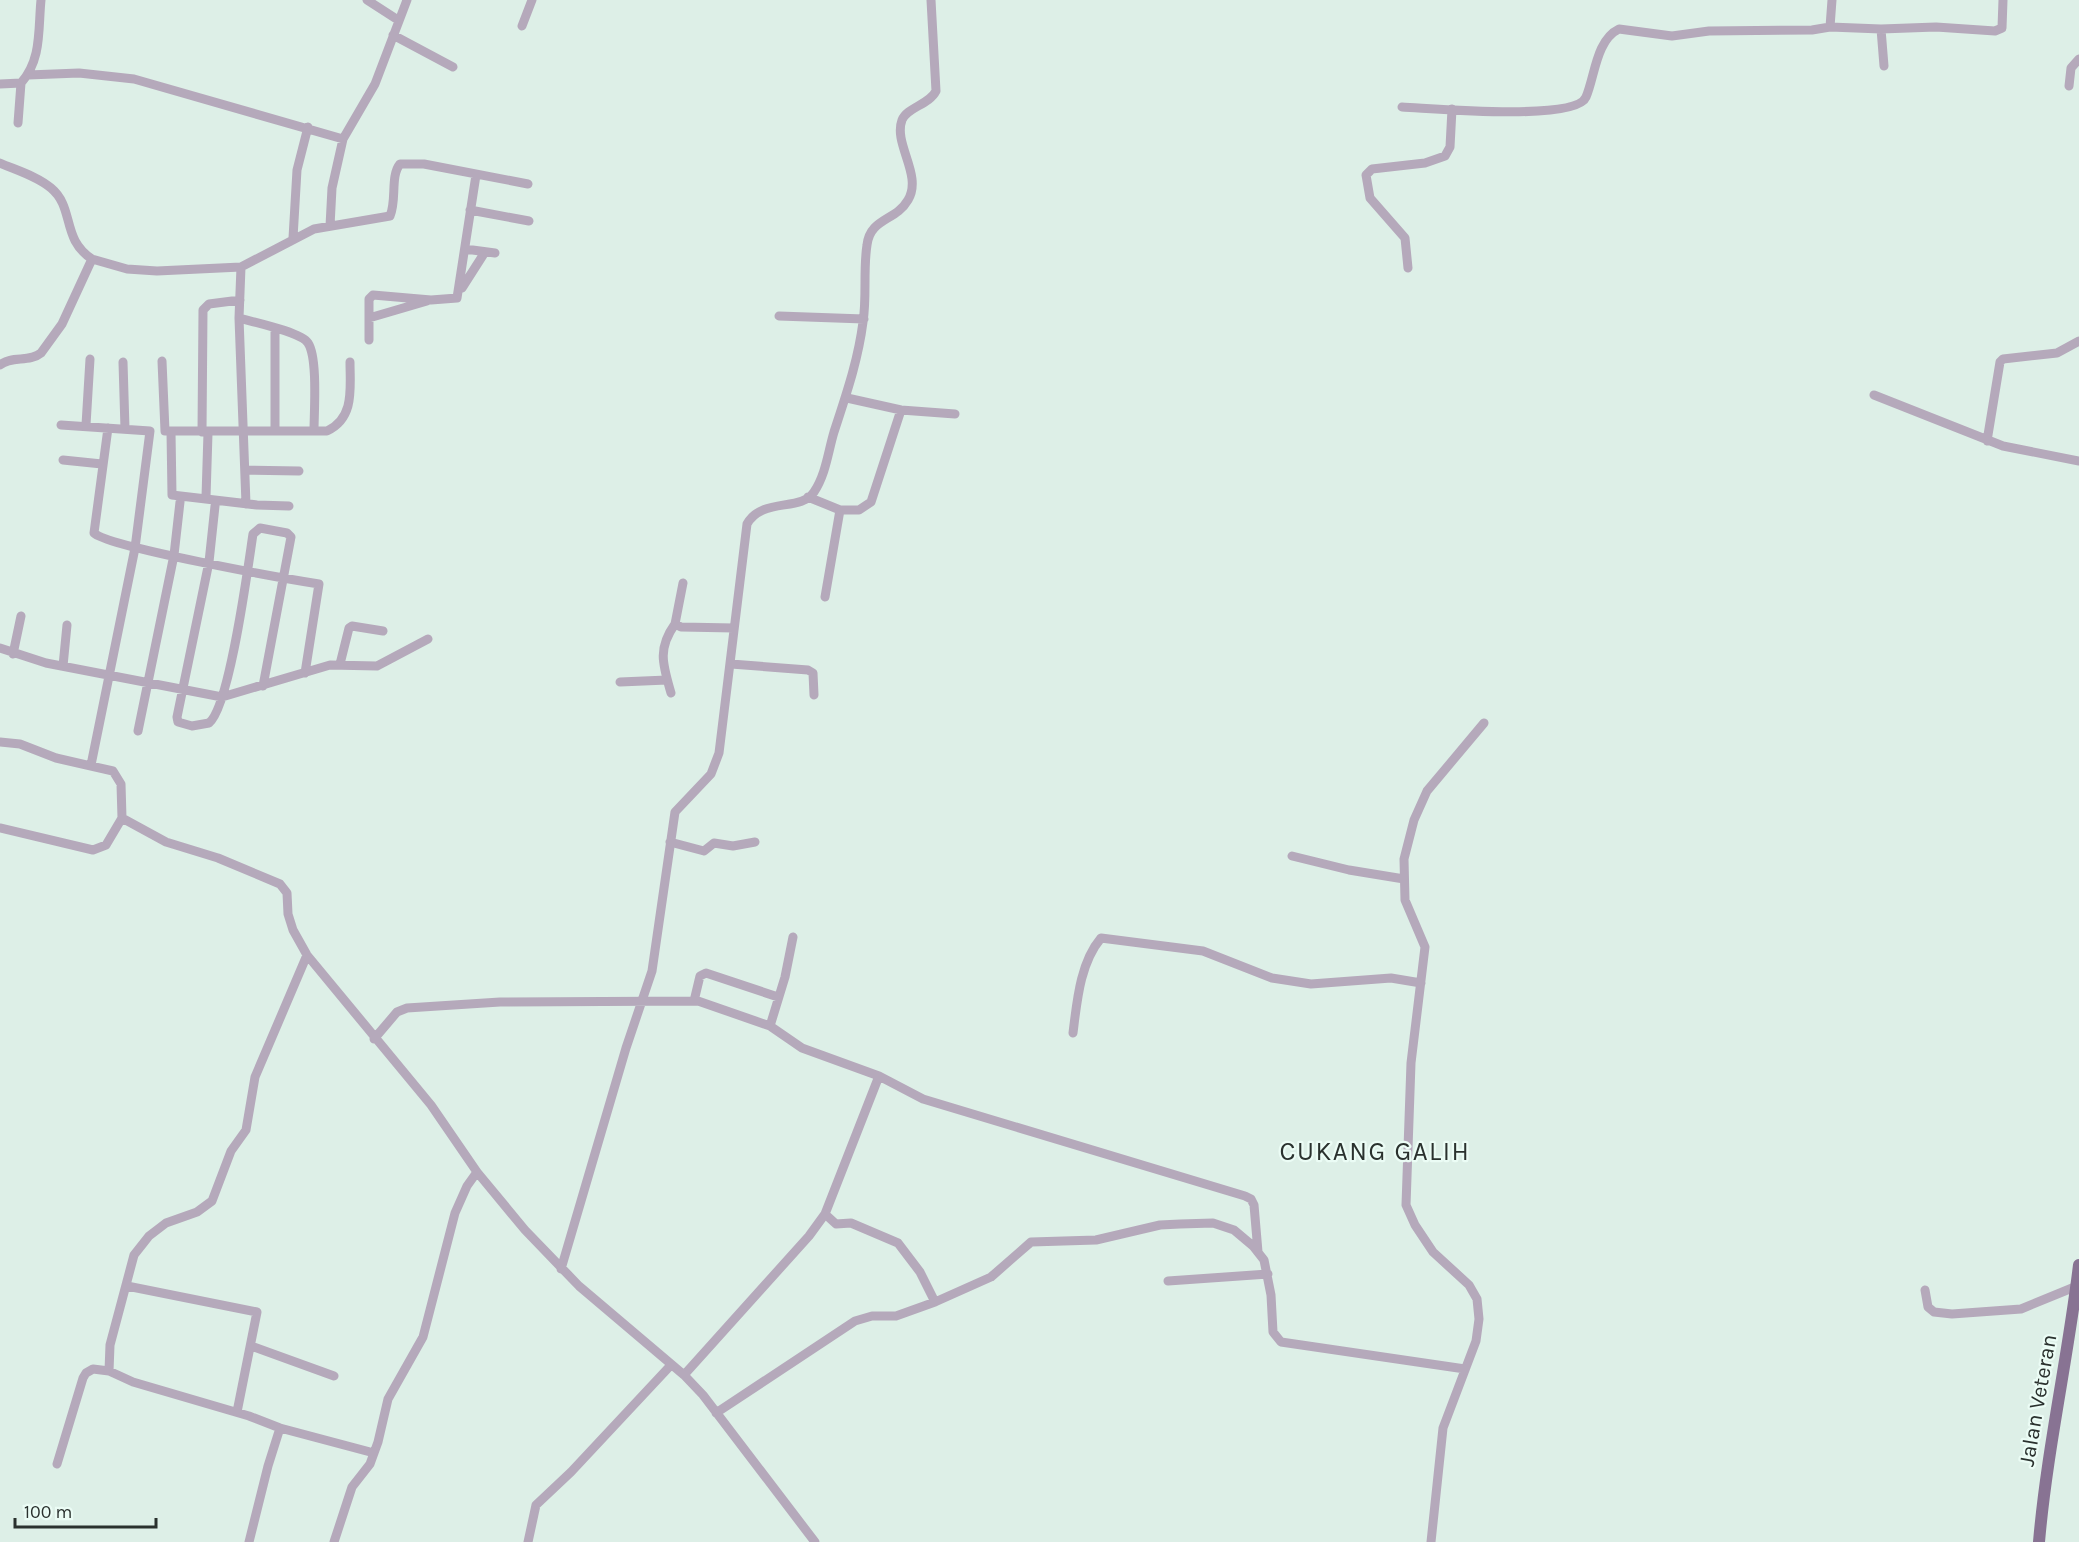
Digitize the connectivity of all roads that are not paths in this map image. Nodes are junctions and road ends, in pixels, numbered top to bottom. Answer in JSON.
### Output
{"nodes":[{"id":1,"x":41,"y":0,"type":"edge"},
{"id":2,"x":367,"y":0,"type":"edge"},
{"id":3,"x":407,"y":0,"type":"edge"},
{"id":4,"x":532,"y":0,"type":"edge"},
{"id":5,"x":931,"y":0,"type":"edge"},
{"id":6,"x":1832,"y":0,"type":"edge"},
{"id":7,"x":2003,"y":0,"type":"edge"},
{"id":8,"x":398,"y":20,"type":"junction"},
{"id":9,"x":522,"y":26,"type":"dead end"},
{"id":10,"x":1830,"y":27,"type":"junction"},
{"id":11,"x":1881,"y":29,"type":"junction"},
{"id":12,"x":393,"y":35,"type":"junction"},
{"id":13,"x":2079,"y":59,"type":"edge"},
{"id":14,"x":1884,"y":66,"type":"dead end"},
{"id":15,"x":453,"y":67,"type":"dead end"},
{"id":16,"x":28,"y":75,"type":"junction"},
{"id":17,"x":21,"y":83,"type":"junction"},
{"id":18,"x":0,"y":84,"type":"edge"},
{"id":19,"x":2069,"y":86,"type":"dead end"},
{"id":20,"x":1402,"y":107,"type":"dead end"},
{"id":21,"x":1452,"y":109,"type":"junction"},
{"id":22,"x":18,"y":123,"type":"dead end"},
{"id":23,"x":308,"y":128,"type":"junction"},
{"id":24,"x":343,"y":139,"type":"junction"},
{"id":25,"x":0,"y":163,"type":"edge"},
{"id":26,"x":476,"y":175,"type":"junction"},
{"id":27,"x":528,"y":184,"type":"dead end"},
{"id":28,"x":470,"y":210,"type":"junction"},
{"id":29,"x":529,"y":221,"type":"dead end"},
{"id":30,"x":330,"y":226,"type":"junction"},
{"id":31,"x":293,"y":238,"type":"junction"},
{"id":32,"x":465,"y":249,"type":"junction"},
{"id":33,"x":92,"y":259,"type":"junction"},
{"id":34,"x":242,"y":267,"type":"junction"},
{"id":35,"x":1408,"y":268,"type":"dead end"},
{"id":36,"x":460,"y":291,"type":"junction"},
{"id":37,"x":240,"y":300,"type":"junction"},
{"id":38,"x":431,"y":300,"type":"junction"},
{"id":39,"x":779,"y":316,"type":"dead end"},
{"id":40,"x":239,"y":318,"type":"junction"},
{"id":41,"x":369,"y":318,"type":"junction"},
{"id":42,"x":864,"y":320,"type":"junction"},
{"id":43,"x":275,"y":328,"type":"junction"},
{"id":44,"x":369,"y":340,"type":"dead end"},
{"id":45,"x":2079,"y":342,"type":"edge"},
{"id":46,"x":90,"y":359,"type":"dead end"},
{"id":47,"x":123,"y":362,"type":"dead end"},
{"id":48,"x":162,"y":362,"type":"dead end"},
{"id":49,"x":350,"y":362,"type":"dead end"},
{"id":50,"x":0,"y":365,"type":"edge"},
{"id":51,"x":1874,"y":395,"type":"dead end"},
{"id":52,"x":847,"y":398,"type":"junction"},
{"id":53,"x":901,"y":410,"type":"junction"},
{"id":54,"x":955,"y":414,"type":"dead end"},
{"id":55,"x":61,"y":424,"type":"dead end"},
{"id":56,"x":86,"y":425,"type":"junction"},
{"id":57,"x":108,"y":428,"type":"junction"},
{"id":58,"x":125,"y":429,"type":"junction"},
{"id":59,"x":314,"y":431,"type":"junction"},
{"id":60,"x":171,"y":432,"type":"junction"},
{"id":61,"x":205,"y":432,"type":"junction"},
{"id":62,"x":275,"y":432,"type":"junction"},
{"id":63,"x":244,"y":433,"type":"junction"},
{"id":64,"x":1987,"y":441,"type":"junction"},
{"id":65,"x":63,"y":460,"type":"dead end"},
{"id":66,"x":2079,"y":461,"type":"edge"},
{"id":67,"x":102,"y":464,"type":"junction"},
{"id":68,"x":245,"y":470,"type":"junction"},
{"id":69,"x":299,"y":471,"type":"dead end"},
{"id":70,"x":206,"y":497,"type":"junction"},
{"id":71,"x":808,"y":497,"type":"junction"},
{"id":72,"x":180,"y":502,"type":"dead end"},
{"id":73,"x":246,"y":504,"type":"junction"},
{"id":74,"x":215,"y":506,"type":"dead end"},
{"id":75,"x":289,"y":506,"type":"dead end"},
{"id":76,"x":840,"y":510,"type":"junction"},
{"id":77,"x":135,"y":548,"type":"junction"},
{"id":78,"x":174,"y":555,"type":"junction"},
{"id":79,"x":209,"y":562,"type":"junction"},
{"id":80,"x":247,"y":570,"type":"junction"},
{"id":81,"x":284,"y":577,"type":"junction"},
{"id":82,"x":683,"y":583,"type":"dead end"},
{"id":83,"x":825,"y":597,"type":"dead end"},
{"id":84,"x":21,"y":616,"type":"dead end"},
{"id":85,"x":675,"y":624,"type":"junction"},
{"id":86,"x":67,"y":625,"type":"dead end"},
{"id":87,"x":734,"y":628,"type":"junction"},
{"id":88,"x":383,"y":631,"type":"dead end"},
{"id":89,"x":428,"y":639,"type":"dead end"},
{"id":90,"x":0,"y":648,"type":"edge"},
{"id":91,"x":13,"y":654,"type":"junction"},
{"id":92,"x":340,"y":664,"type":"junction"},
{"id":93,"x":731,"y":664,"type":"junction"},
{"id":94,"x":63,"y":666,"type":"junction"},
{"id":95,"x":305,"y":673,"type":"junction"},
{"id":96,"x":110,"y":676,"type":"junction"},
{"id":97,"x":667,"y":680,"type":"junction"},
{"id":98,"x":620,"y":682,"type":"dead end"},
{"id":99,"x":148,"y":683,"type":"junction"},
{"id":100,"x":263,"y":686,"type":"junction"},
{"id":101,"x":182,"y":689,"type":"junction"},
{"id":102,"x":671,"y":693,"type":"dead end"},
{"id":103,"x":814,"y":695,"type":"dead end"},
{"id":104,"x":222,"y":697,"type":"junction"},
{"id":105,"x":1484,"y":723,"type":"dead end"},
{"id":106,"x":138,"y":731,"type":"dead end"},
{"id":107,"x":0,"y":742,"type":"edge"},
{"id":108,"x":91,"y":765,"type":"junction"},
{"id":109,"x":122,"y":818,"type":"junction"},
{"id":110,"x":0,"y":828,"type":"edge"},
{"id":111,"x":670,"y":842,"type":"junction"},
{"id":112,"x":755,"y":842,"type":"dead end"},
{"id":113,"x":1292,"y":855,"type":"dead end"},
{"id":114,"x":1404,"y":879,"type":"junction"},
{"id":115,"x":793,"y":937,"type":"dead end"},
{"id":116,"x":307,"y":955,"type":"junction"},
{"id":117,"x":1422,"y":983,"type":"junction"},
{"id":118,"x":778,"y":996,"type":"junction"},
{"id":119,"x":694,"y":1001,"type":"junction"},
{"id":120,"x":643,"y":1003,"type":"junction"},
{"id":121,"x":770,"y":1026,"type":"junction"},
{"id":122,"x":1073,"y":1033,"type":"dead end"},
{"id":123,"x":374,"y":1039,"type":"junction"},
{"id":124,"x":879,"y":1077,"type":"junction"},
{"id":125,"x":477,"y":1172,"type":"junction"},
{"id":126,"x":825,"y":1214,"type":"junction"},
{"id":127,"x":1258,"y":1252,"type":"junction"},
{"id":128,"x":2079,"y":1265,"type":"edge"},
{"id":129,"x":561,"y":1269,"type":"junction"},
{"id":130,"x":1268,"y":1274,"type":"junction"},
{"id":131,"x":1168,"y":1281,"type":"dead end"},
{"id":132,"x":127,"y":1286,"type":"junction"},
{"id":133,"x":2077,"y":1286,"type":"junction"},
{"id":134,"x":1925,"y":1290,"type":"dead end"},
{"id":135,"x":935,"y":1302,"type":"junction"},
{"id":136,"x":251,"y":1346,"type":"junction"},
{"id":137,"x":671,"y":1365,"type":"junction"},
{"id":138,"x":1465,"y":1369,"type":"junction"},
{"id":139,"x":109,"y":1371,"type":"junction"},
{"id":140,"x":684,"y":1375,"type":"junction"},
{"id":141,"x":334,"y":1376,"type":"dead end"},
{"id":142,"x":237,"y":1412,"type":"junction"},
{"id":143,"x":716,"y":1413,"type":"junction"},
{"id":144,"x":280,"y":1428,"type":"junction"},
{"id":145,"x":374,"y":1453,"type":"junction"},
{"id":146,"x":57,"y":1464,"type":"dead end"},
{"id":147,"x":249,"y":1542,"type":"edge"},
{"id":148,"x":334,"y":1542,"type":"edge"},
{"id":149,"x":528,"y":1542,"type":"edge"},
{"id":150,"x":815,"y":1542,"type":"edge"},
{"id":151,"x":1431,"y":1542,"type":"edge"},
{"id":152,"x":2039,"y":1542,"type":"edge"}],
"edges":[{"from":1,"to":16,"type":"street"},
{"from":2,"to":8,"type":"street"},
{"from":3,"to":8,"type":"street"},
{"from":4,"to":9,"type":"street"},
{"from":5,"to":42,"type":"street"},
{"from":6,"to":10,"type":"street"},
{"from":7,"to":11,"type":"street"},
{"from":8,"to":12,"type":"street"},
{"from":10,"to":11,"type":"street"},
{"from":10,"to":21,"type":"street"},
{"from":11,"to":14,"type":"street"},
{"from":12,"to":15,"type":"street"},
{"from":12,"to":24,"type":"street"},
{"from":13,"to":19,"type":"street"},
{"from":16,"to":17,"type":"street"},
{"from":16,"to":23,"type":"street"},
{"from":17,"to":18,"type":"street"},
{"from":17,"to":22,"type":"street"},
{"from":20,"to":21,"type":"street"},
{"from":21,"to":35,"type":"street"},
{"from":23,"to":24,"type":"street"},
{"from":23,"to":31,"type":"street"},
{"from":24,"to":30,"type":"street"},
{"from":25,"to":33,"type":"street"},
{"from":26,"to":27,"type":"street"},
{"from":26,"to":28,"type":"street"},
{"from":26,"to":30,"type":"street"},
{"from":28,"to":29,"type":"street"},
{"from":28,"to":32,"type":"street"},
{"from":30,"to":31,"type":"street"},
{"from":31,"to":34,"type":"street"},
{"from":32,"to":36,"type":"street"},
{"from":32,"to":36,"type":"street"},
{"from":33,"to":34,"type":"street"},
{"from":33,"to":50,"type":"street"},
{"from":34,"to":37,"type":"street"},
{"from":36,"to":38,"type":"street"},
{"from":37,"to":40,"type":"street"},
{"from":37,"to":61,"type":"street"},
{"from":38,"to":41,"type":"street"},
{"from":38,"to":41,"type":"street"},
{"from":39,"to":42,"type":"street"},
{"from":40,"to":43,"type":"street"},
{"from":40,"to":63,"type":"street"},
{"from":41,"to":44,"type":"street"},
{"from":42,"to":52,"type":"street"},
{"from":43,"to":59,"type":"street"},
{"from":43,"to":62,"type":"street"},
{"from":45,"to":64,"type":"street"},
{"from":46,"to":56,"type":"street"},
{"from":47,"to":58,"type":"street"},
{"from":48,"to":60,"type":"street"},
{"from":49,"to":59,"type":"street"},
{"from":51,"to":64,"type":"street"},
{"from":52,"to":53,"type":"street"},
{"from":52,"to":71,"type":"street"},
{"from":53,"to":54,"type":"street"},
{"from":53,"to":76,"type":"street"},
{"from":55,"to":56,"type":"street"},
{"from":56,"to":57,"type":"street"},
{"from":57,"to":58,"type":"street"},
{"from":57,"to":67,"type":"street"},
{"from":58,"to":77,"type":"street"},
{"from":59,"to":62,"type":"street"},
{"from":60,"to":61,"type":"street"},
{"from":60,"to":70,"type":"street"},
{"from":61,"to":63,"type":"street"},
{"from":61,"to":70,"type":"street"},
{"from":62,"to":63,"type":"street"},
{"from":63,"to":68,"type":"street"},
{"from":64,"to":66,"type":"street"},
{"from":65,"to":67,"type":"street"},
{"from":67,"to":77,"type":"street"},
{"from":68,"to":69,"type":"street"},
{"from":68,"to":73,"type":"street"},
{"from":70,"to":73,"type":"street"},
{"from":71,"to":76,"type":"street"},
{"from":71,"to":87,"type":"street"},
{"from":72,"to":78,"type":"street"},
{"from":73,"to":75,"type":"street"},
{"from":74,"to":79,"type":"street"},
{"from":76,"to":83,"type":"street"},
{"from":77,"to":78,"type":"street"},
{"from":77,"to":96,"type":"street"},
{"from":78,"to":79,"type":"street"},
{"from":78,"to":99,"type":"street"},
{"from":79,"to":80,"type":"street"},
{"from":79,"to":101,"type":"street"},
{"from":80,"to":81,"type":"street"},
{"from":80,"to":81,"type":"street"},
{"from":80,"to":104,"type":"street"},
{"from":81,"to":95,"type":"street"},
{"from":81,"to":100,"type":"street"},
{"from":82,"to":85,"type":"street"},
{"from":84,"to":91,"type":"street"},
{"from":85,"to":87,"type":"street"},
{"from":85,"to":97,"type":"street"},
{"from":86,"to":94,"type":"street"},
{"from":87,"to":93,"type":"street"},
{"from":88,"to":92,"type":"street"},
{"from":89,"to":92,"type":"street"},
{"from":90,"to":91,"type":"street"},
{"from":91,"to":94,"type":"street"},
{"from":92,"to":95,"type":"street"},
{"from":93,"to":103,"type":"street"},
{"from":93,"to":111,"type":"street"},
{"from":94,"to":96,"type":"street"},
{"from":95,"to":100,"type":"street"},
{"from":96,"to":99,"type":"street"},
{"from":96,"to":108,"type":"street"},
{"from":97,"to":98,"type":"street"},
{"from":97,"to":102,"type":"street"},
{"from":99,"to":101,"type":"street"},
{"from":99,"to":106,"type":"street"},
{"from":100,"to":104,"type":"street"},
{"from":101,"to":104,"type":"street"},
{"from":101,"to":104,"type":"street"},
{"from":105,"to":114,"type":"street"},
{"from":107,"to":108,"type":"street"},
{"from":108,"to":109,"type":"street"},
{"from":109,"to":110,"type":"street"},
{"from":109,"to":116,"type":"street"},
{"from":111,"to":112,"type":"street"},
{"from":111,"to":120,"type":"street"},
{"from":113,"to":114,"type":"street"},
{"from":114,"to":117,"type":"street"},
{"from":115,"to":118,"type":"street"},
{"from":116,"to":123,"type":"street"},
{"from":116,"to":132,"type":"street"},
{"from":117,"to":122,"type":"street"},
{"from":117,"to":138,"type":"street"},
{"from":118,"to":119,"type":"street"},
{"from":118,"to":121,"type":"street"},
{"from":119,"to":120,"type":"street"},
{"from":119,"to":121,"type":"street"},
{"from":120,"to":123,"type":"street"},
{"from":120,"to":129,"type":"street"},
{"from":121,"to":124,"type":"street"},
{"from":123,"to":125,"type":"street"},
{"from":124,"to":126,"type":"street"},
{"from":124,"to":127,"type":"street"},
{"from":125,"to":129,"type":"street"},
{"from":125,"to":145,"type":"street"},
{"from":126,"to":135,"type":"street"},
{"from":126,"to":140,"type":"street"},
{"from":127,"to":130,"type":"street"},
{"from":127,"to":135,"type":"street"},
{"from":128,"to":133,"type":"main road","name":"Jalan Veteran"},
{"from":129,"to":137,"type":"street"},
{"from":130,"to":131,"type":"street"},
{"from":130,"to":138,"type":"street"},
{"from":132,"to":136,"type":"street"},
{"from":132,"to":139,"type":"street"},
{"from":133,"to":134,"type":"street"},
{"from":133,"to":152,"type":"main road","name":"Jalan Veteran"},
{"from":135,"to":143,"type":"street"},
{"from":136,"to":141,"type":"street"},
{"from":136,"to":142,"type":"street"},
{"from":137,"to":140,"type":"street"},
{"from":137,"to":149,"type":"street"},
{"from":138,"to":151,"type":"street"},
{"from":139,"to":142,"type":"street"},
{"from":139,"to":146,"type":"street"},
{"from":140,"to":143,"type":"street"},
{"from":142,"to":144,"type":"street"},
{"from":143,"to":150,"type":"street"},
{"from":144,"to":145,"type":"street"},
{"from":144,"to":147,"type":"street"},
{"from":145,"to":148,"type":"street"}]}
